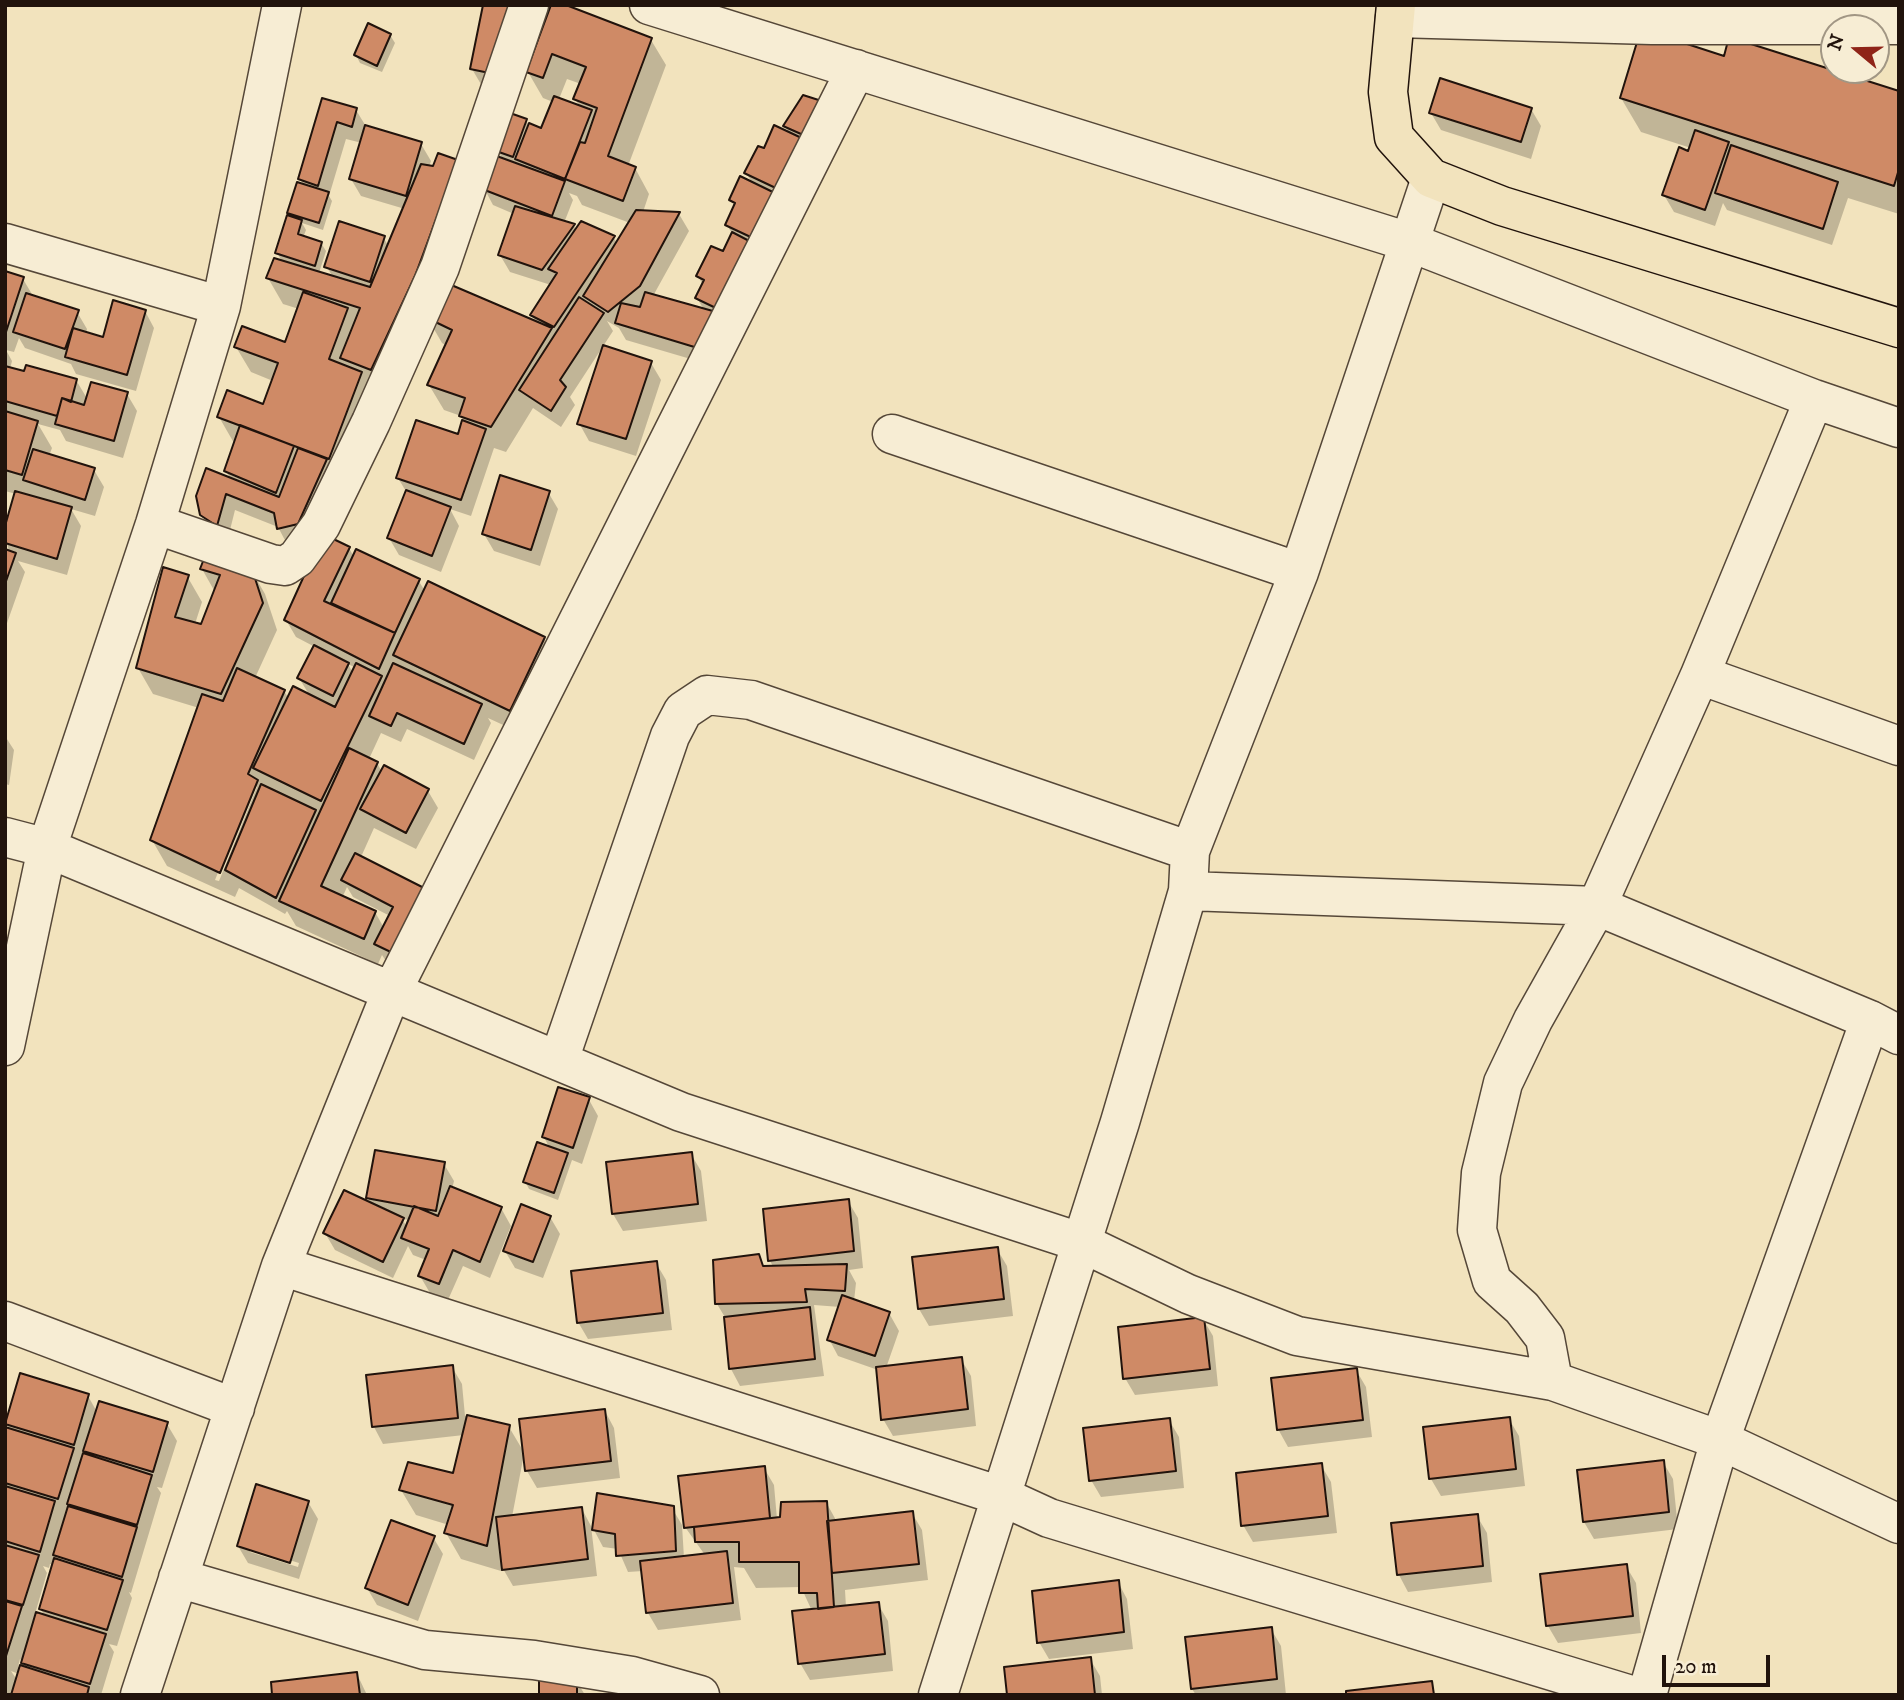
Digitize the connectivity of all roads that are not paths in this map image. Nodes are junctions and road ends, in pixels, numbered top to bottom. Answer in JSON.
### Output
{"nodes":[{"id":1,"x":282,"y":5,"type":"edge"},
{"id":2,"x":529,"y":5,"type":"edge"},
{"id":3,"x":649,"y":5,"type":"edge"},
{"id":4,"x":1395,"y":11,"type":"edge"},
{"id":5,"x":1519,"y":13,"type":"edge"},
{"id":6,"x":1899,"y":25,"type":"edge"},
{"id":7,"x":856,"y":69,"type":"junction"},
{"id":8,"x":1431,"y":178,"type":"junction"},
{"id":9,"x":1409,"y":242,"type":"junction"},
{"id":10,"x":5,"y":243,"type":"edge"},
{"id":11,"x":221,"y":306,"type":"junction"},
{"id":12,"x":1899,"y":328,"type":"edge"},
{"id":13,"x":1814,"y":399,"type":"junction"},
{"id":14,"x":1899,"y":428,"type":"edge"},
{"id":15,"x":892,"y":434,"type":"dead end"},
{"id":16,"x":155,"y":524,"type":"junction"},
{"id":17,"x":1299,"y":572,"type":"junction"},
{"id":18,"x":1700,"y":675,"type":"junction"},
{"id":19,"x":1899,"y":746,"type":"edge"},
{"id":20,"x":5,"y":837,"type":"edge"},
{"id":21,"x":47,"y":848,"type":"junction"},
{"id":22,"x":1190,"y":852,"type":"junction"},
{"id":23,"x":1188,"y":891,"type":"junction"},
{"id":24,"x":1597,"y":906,"type":"junction"},
{"id":25,"x":391,"y":993,"type":"junction"},
{"id":26,"x":1884,"y":1028,"type":"edge"},
{"id":27,"x":5,"y":1046,"type":"edge"},
{"id":28,"x":559,"y":1060,"type":"junction"},
{"id":29,"x":1080,"y":1242,"type":"junction"},
{"id":30,"x":281,"y":1266,"type":"junction"},
{"id":31,"x":5,"y":1321,"type":"edge"},
{"id":32,"x":1553,"y":1381,"type":"junction"},
{"id":33,"x":235,"y":1408,"type":"junction"},
{"id":34,"x":1720,"y":1440,"type":"junction"},
{"id":35,"x":1001,"y":1496,"type":"junction"},
{"id":36,"x":1899,"y":1524,"type":"edge"},
{"id":37,"x":178,"y":1578,"type":"junction"},
{"id":38,"x":140,"y":1695,"type":"edge"},
{"id":39,"x":700,"y":1695,"type":"edge"},
{"id":40,"x":938,"y":1695,"type":"edge"},
{"id":41,"x":1631,"y":1695,"type":"edge"},
{"id":42,"x":1647,"y":1695,"type":"edge"}],
"edges":[{"from":1,"to":11,"type":"street"},
{"from":2,"to":16,"type":"street"},
{"from":3,"to":7,"type":"street"},
{"from":4,"to":5,"type":"street"},
{"from":4,"to":8,"type":"main road"},
{"from":5,"to":6,"type":"street"},
{"from":7,"to":9,"type":"street"},
{"from":7,"to":25,"type":"street"},
{"from":8,"to":9,"type":"street"},
{"from":8,"to":12,"type":"main road"},
{"from":9,"to":13,"type":"street"},
{"from":9,"to":17,"type":"street"},
{"from":10,"to":11,"type":"street"},
{"from":11,"to":16,"type":"street"},
{"from":13,"to":14,"type":"street"},
{"from":13,"to":18,"type":"street"},
{"from":15,"to":17,"type":"street"},
{"from":16,"to":21,"type":"street"},
{"from":17,"to":22,"type":"street"},
{"from":18,"to":19,"type":"street"},
{"from":18,"to":24,"type":"street"},
{"from":20,"to":21,"type":"street"},
{"from":21,"to":25,"type":"street"},
{"from":21,"to":27,"type":"street"},
{"from":22,"to":23,"type":"street"},
{"from":22,"to":28,"type":"street"},
{"from":23,"to":24,"type":"street"},
{"from":23,"to":29,"type":"street"},
{"from":24,"to":26,"type":"street"},
{"from":24,"to":32,"type":"street"},
{"from":25,"to":28,"type":"street"},
{"from":25,"to":30,"type":"street"},
{"from":26,"to":34,"type":"street"},
{"from":28,"to":29,"type":"street"},
{"from":29,"to":32,"type":"street"},
{"from":29,"to":35,"type":"street"},
{"from":30,"to":33,"type":"street"},
{"from":30,"to":35,"type":"street"},
{"from":31,"to":33,"type":"street"},
{"from":32,"to":34,"type":"street"},
{"from":33,"to":37,"type":"street"},
{"from":34,"to":36,"type":"street"},
{"from":34,"to":42,"type":"street"},
{"from":35,"to":40,"type":"street"},
{"from":35,"to":41,"type":"street"},
{"from":37,"to":38,"type":"street"},
{"from":37,"to":39,"type":"street"}]}
